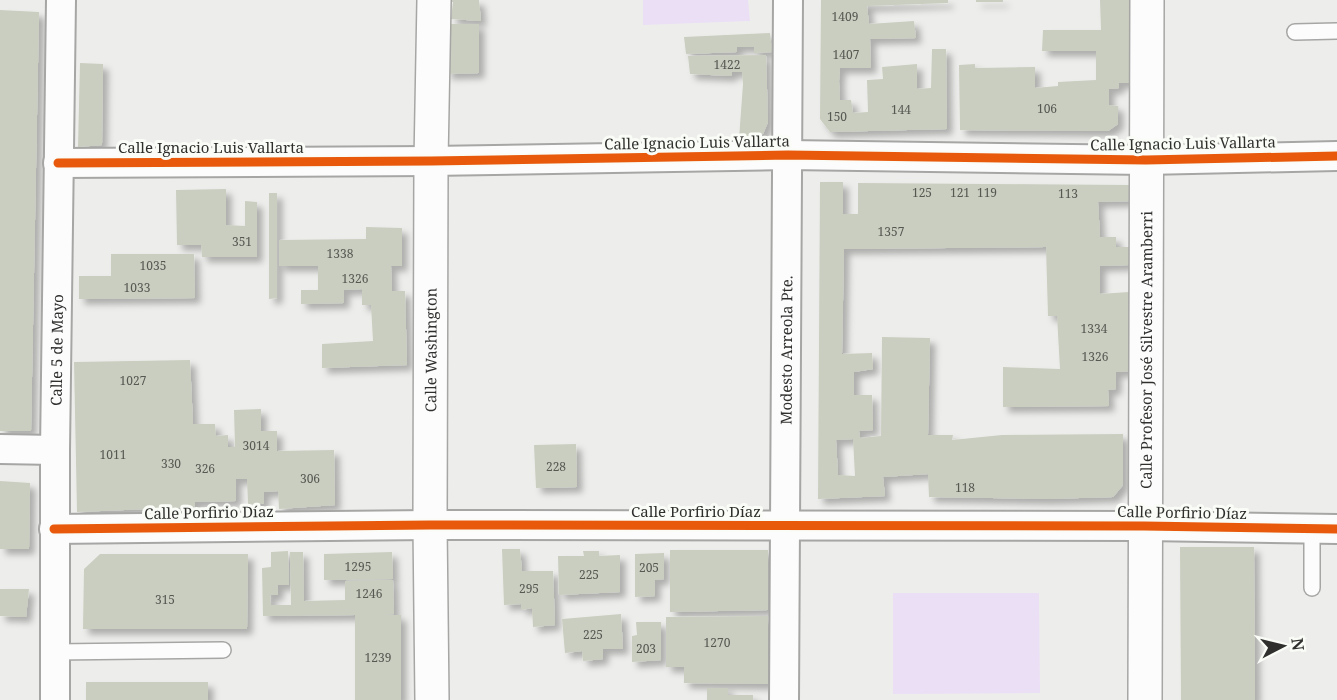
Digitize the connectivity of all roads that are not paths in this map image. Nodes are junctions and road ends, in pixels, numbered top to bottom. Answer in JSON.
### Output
{"nodes":[{"id":1,"x":62,"y":0,"type":"edge"},
{"id":2,"x":435,"y":0,"type":"edge"},
{"id":3,"x":788,"y":0,"type":"edge"},
{"id":4,"x":1147,"y":0,"type":"edge"},
{"id":5,"x":1337,"y":31,"type":"edge"},
{"id":6,"x":1295,"y":32,"type":"dead end"},
{"id":7,"x":788,"y":155,"type":"junction"},
{"id":8,"x":1337,"y":156,"type":"edge"},
{"id":9,"x":1146,"y":160,"type":"junction"},
{"id":10,"x":430,"y":161,"type":"junction"},
{"id":11,"x":57,"y":163,"type":"junction"},
{"id":12,"x":0,"y":449,"type":"edge"},
{"id":13,"x":54,"y":450,"type":"junction"},
{"id":14,"x":430,"y":525,"type":"junction"},
{"id":15,"x":1144,"y":526,"type":"junction"},
{"id":16,"x":785,"y":527,"type":"junction"},
{"id":17,"x":54,"y":529,"type":"junction"},
{"id":18,"x":1325,"y":529,"type":"edge"},
{"id":19,"x":1312,"y":588,"type":"dead end"},
{"id":20,"x":223,"y":650,"type":"dead end"},
{"id":21,"x":55,"y":652,"type":"junction"},
{"id":22,"x":55,"y":700,"type":"edge"},
{"id":23,"x":432,"y":700,"type":"edge"},
{"id":24,"x":784,"y":700,"type":"edge"},
{"id":25,"x":1145,"y":700,"type":"edge"}],
"edges":[{"from":1,"to":11,"type":"street","name":"Calle 5 de Mayo"},
{"from":2,"to":10,"type":"main road","name":"Calle Washington"},
{"from":3,"to":7,"type":"street","name":"Modesto Arreola Pte."},
{"from":4,"to":9,"type":"main road","name":"Calle Profesor José Silvestre Aramberri"},
{"from":5,"to":6,"type":"lane"},
{"from":7,"to":9,"type":"street","name":"Calle Ignacio Luis Vallarta"},
{"from":7,"to":10,"type":"street","name":"Calle Ignacio Luis Vallarta"},
{"from":7,"to":16,"type":"street","name":"Modesto Arreola Pte."},
{"from":8,"to":9,"type":"street","name":"Calle Ignacio Luis Vallarta"},
{"from":9,"to":15,"type":"main road","name":"Calle Profesor José Silvestre Aramberri"},
{"from":10,"to":11,"type":"street","name":"Calle Ignacio Luis Vallarta"},
{"from":10,"to":14,"type":"main road","name":"Calle Washington"},
{"from":11,"to":13,"type":"street","name":"Calle 5 de Mayo"},
{"from":12,"to":13,"type":"street"},
{"from":13,"to":17,"type":"street","name":"Calle 5 de Mayo"},
{"from":14,"to":16,"type":"street","name":"Calle Porfirio Díaz"},
{"from":14,"to":17,"type":"street","name":"Calle Porfirio Díaz"},
{"from":14,"to":23,"type":"main road","name":"Calle Washington"},
{"from":15,"to":16,"type":"street","name":"Calle Porfirio Díaz"},
{"from":15,"to":18,"type":"street","name":"Calle Porfirio Díaz"},
{"from":15,"to":25,"type":"main road","name":"Calle Profesor José Silvestre Aramberri"},
{"from":16,"to":24,"type":"street","name":"Modesto Arreola Pte."},
{"from":17,"to":21,"type":"street","name":"Calle 5 de Mayo"},
{"from":18,"to":19,"type":"lane"},
{"from":20,"to":21,"type":"lane"},
{"from":21,"to":22,"type":"street","name":"Calle 5 de Mayo"}]}
